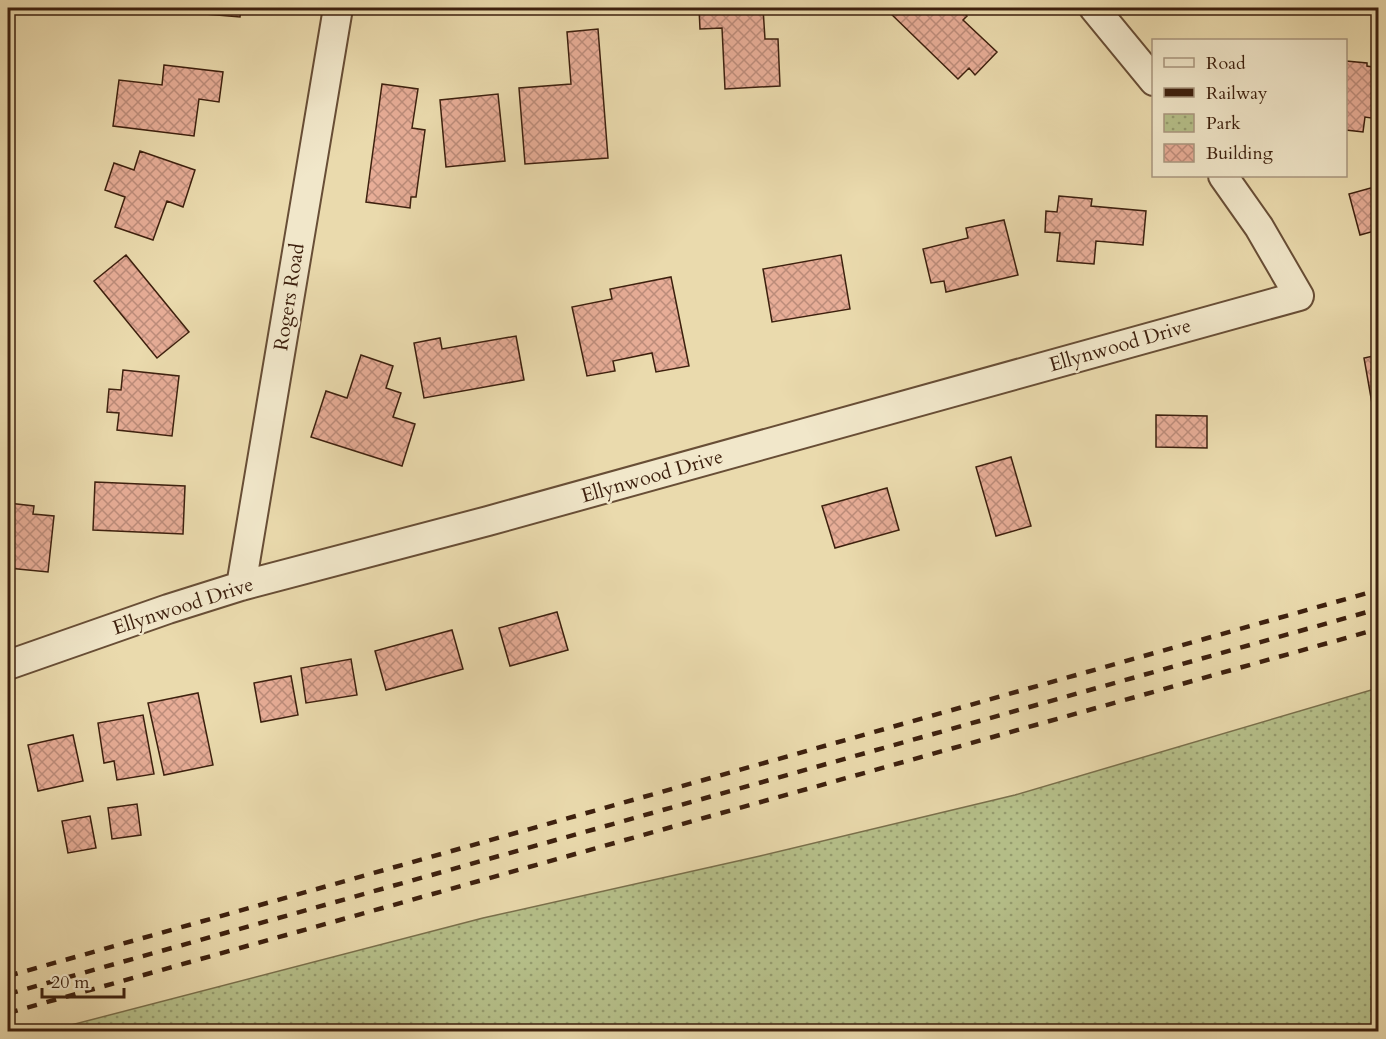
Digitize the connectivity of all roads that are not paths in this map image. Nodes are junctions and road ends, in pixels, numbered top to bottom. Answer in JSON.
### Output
{"nodes":[{"id":1,"x":338,"y":8,"type":"edge"},
{"id":2,"x":1094,"y":8,"type":"edge"},
{"id":3,"x":1152,"y":79,"type":"edge"},
{"id":4,"x":1224,"y":177,"type":"edge"},
{"id":5,"x":241,"y":586,"type":"junction"},
{"id":6,"x":8,"y":665,"type":"edge"}],
"edges":[{"from":1,"to":5,"type":"street","name":"Rogers Road"},
{"from":2,"to":3,"type":"street"},
{"from":4,"to":5,"type":"street","name":"Ellynwood Drive"},
{"from":5,"to":6,"type":"street","name":"Ellynwood Drive"}]}
